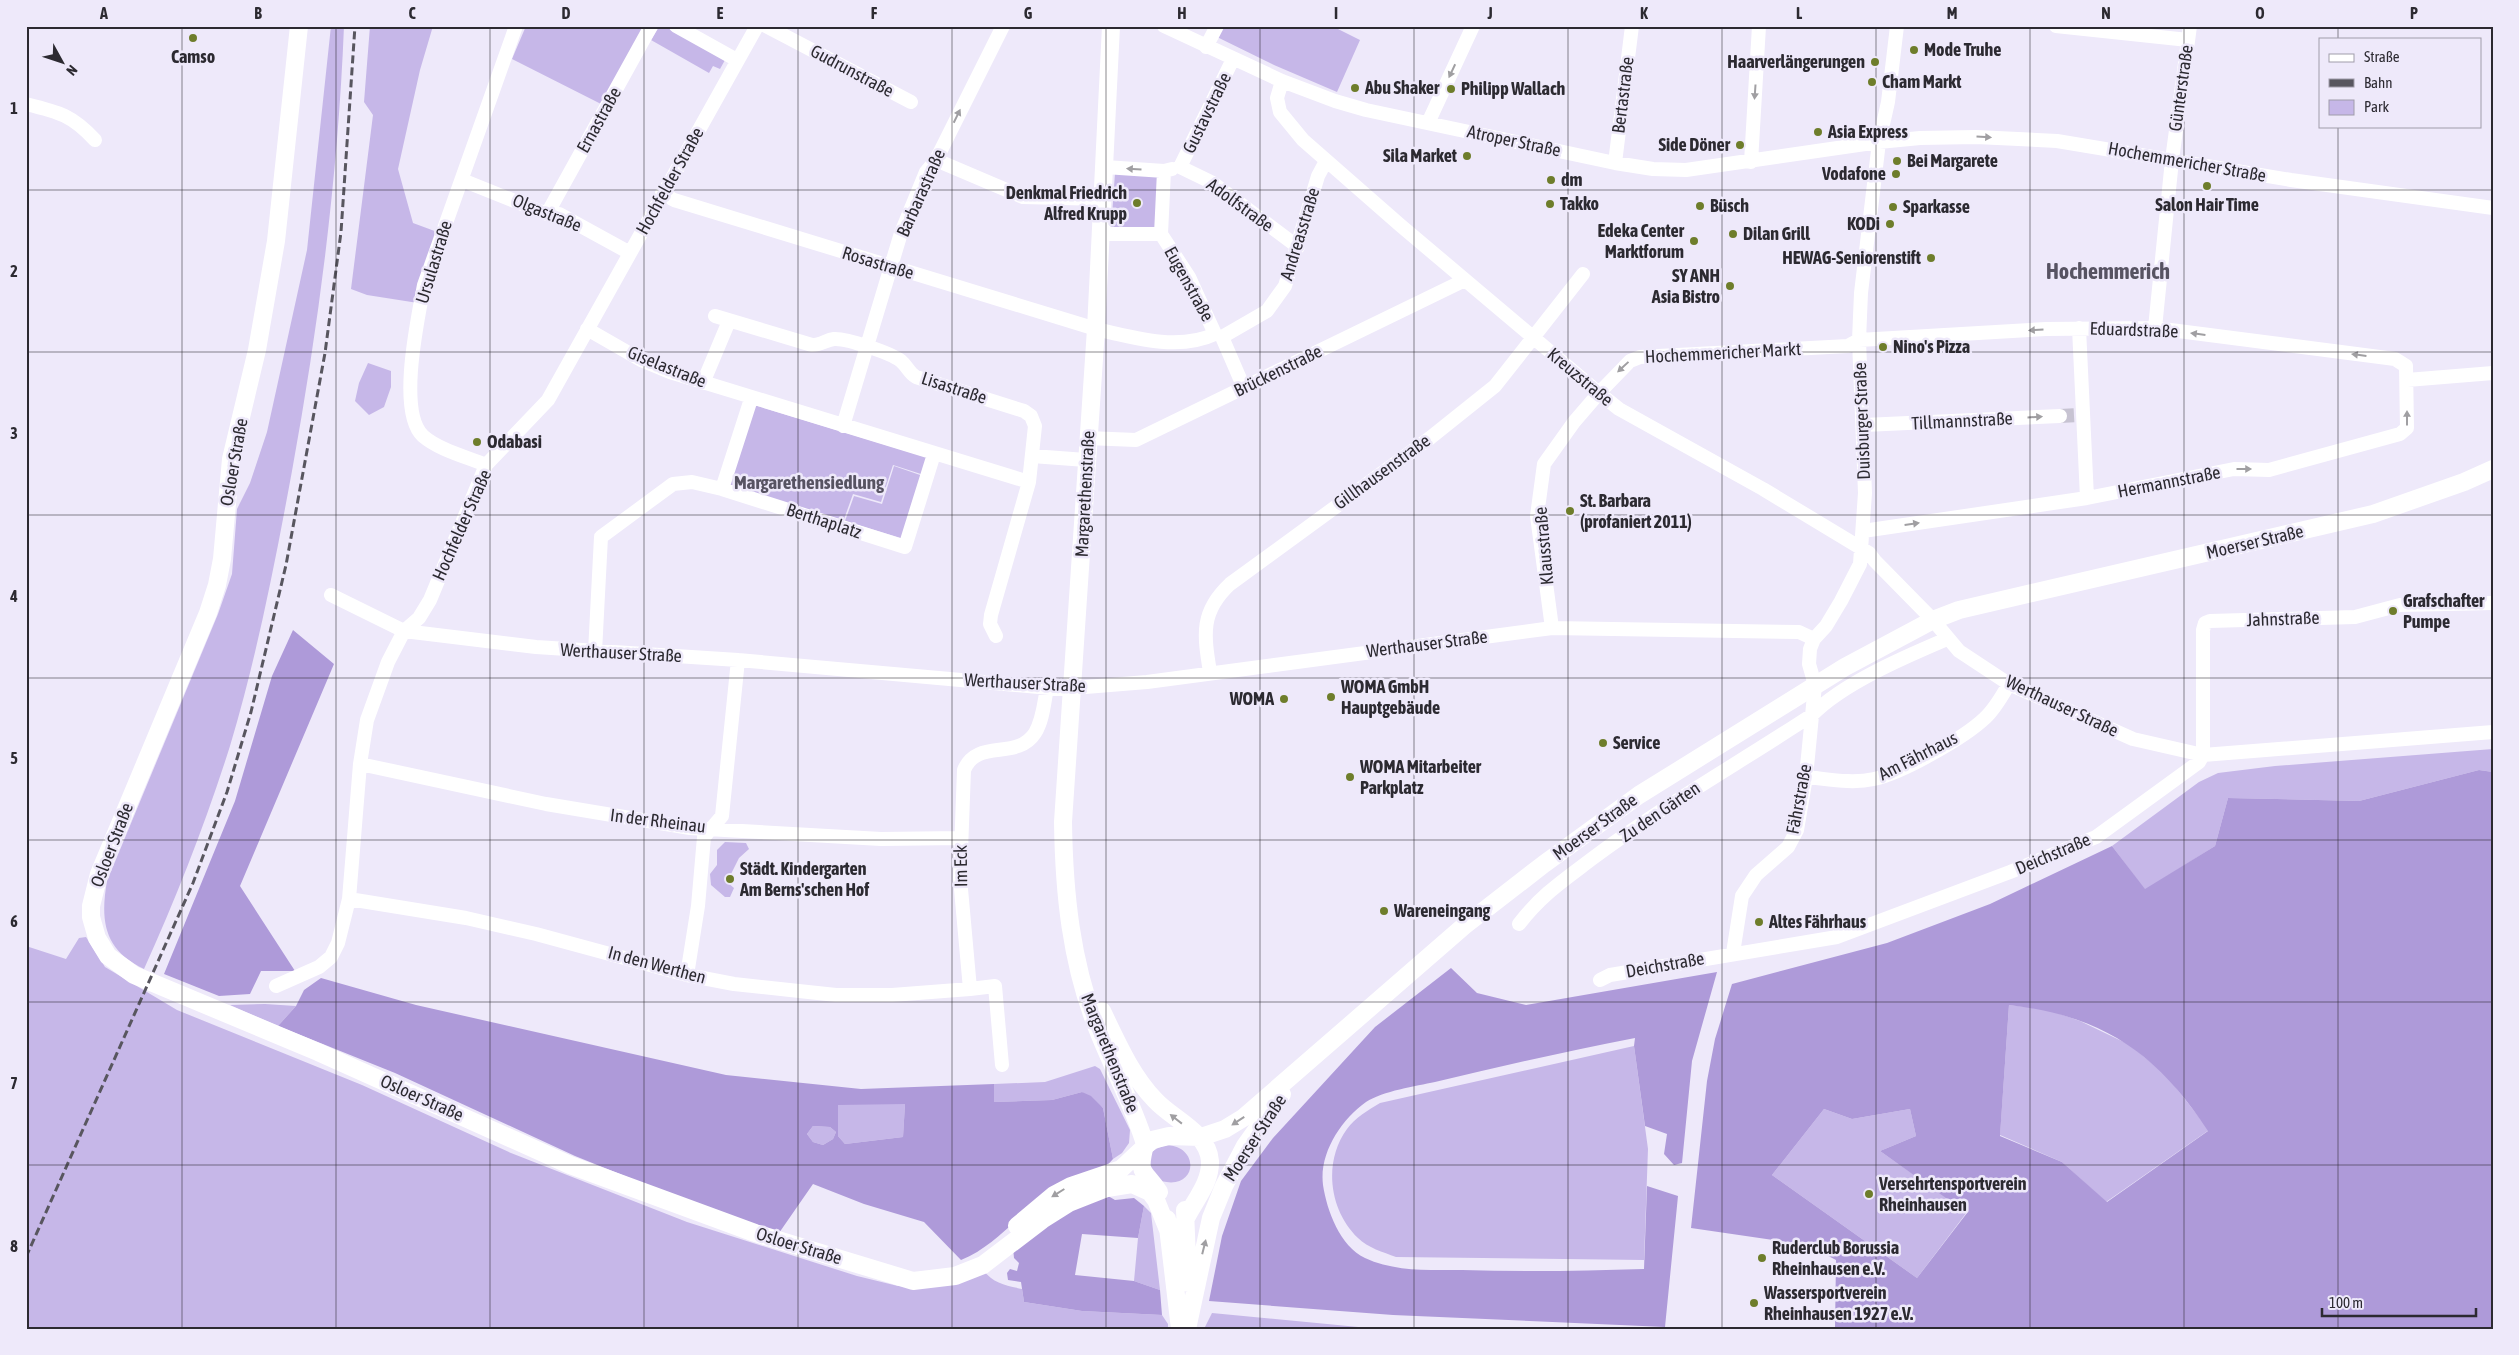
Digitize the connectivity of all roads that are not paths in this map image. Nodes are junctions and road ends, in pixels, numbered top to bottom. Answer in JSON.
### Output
{"nodes":[{"id":1,"x":299,"y":26,"type":"edge"},
{"id":2,"x":516,"y":26,"type":"edge"},
{"id":3,"x":651,"y":26,"type":"edge"},
{"id":4,"x":676,"y":26,"type":"edge"},
{"id":5,"x":757,"y":26,"type":"edge"},
{"id":6,"x":766,"y":26,"type":"edge"},
{"id":7,"x":1002,"y":26,"type":"edge"},
{"id":8,"x":1112,"y":26,"type":"edge"},
{"id":9,"x":1164,"y":26,"type":"edge"},
{"id":10,"x":1216,"y":26,"type":"edge"},
{"id":11,"x":1472,"y":26,"type":"edge"},
{"id":12,"x":1632,"y":26,"type":"edge"},
{"id":13,"x":1759,"y":26,"type":"edge"},
{"id":14,"x":1897,"y":26,"type":"edge"},
{"id":15,"x":2056,"y":26,"type":"edge"},
{"id":16,"x":2189,"y":33,"type":"edge"},
{"id":17,"x":1206,"y":47,"type":"junction"},
{"id":18,"x":1233,"y":59,"type":"junction"},
{"id":19,"x":737,"y":60,"type":"junction"},
{"id":20,"x":1282,"y":81,"type":"junction"},
{"id":21,"x":911,"y":102,"type":"dead end"},
{"id":22,"x":26,"y":104,"type":"edge"},
{"id":23,"x":1428,"y":123,"type":"junction"},
{"id":24,"x":95,"y":140,"type":"dead end"},
{"id":25,"x":1879,"y":142,"type":"junction"},
{"id":26,"x":936,"y":160,"type":"junction"},
{"id":27,"x":2172,"y":160,"type":"junction"},
{"id":28,"x":1326,"y":162,"type":"junction"},
{"id":29,"x":1751,"y":162,"type":"junction"},
{"id":30,"x":1615,"y":163,"type":"junction"},
{"id":31,"x":1105,"y":167,"type":"junction"},
{"id":32,"x":1180,"y":167,"type":"junction"},
{"id":33,"x":1164,"y":171,"type":"junction"},
{"id":34,"x":462,"y":180,"type":"junction"},
{"id":35,"x":662,"y":193,"type":"junction"},
{"id":36,"x":1102,"y":199,"type":"junction"},
{"id":37,"x":2493,"y":208,"type":"edge"},
{"id":38,"x":547,"y":214,"type":"junction"},
{"id":39,"x":1099,"y":234,"type":"junction"},
{"id":40,"x":1161,"y":234,"type":"junction"},
{"id":41,"x":1298,"y":247,"type":"junction"},
{"id":42,"x":630,"y":252,"type":"junction"},
{"id":43,"x":892,"y":268,"type":"junction"},
{"id":44,"x":1584,"y":274,"type":"dead end"},
{"id":45,"x":1465,"y":280,"type":"junction"},
{"id":46,"x":715,"y":316,"type":"dead end"},
{"id":47,"x":729,"y":321,"type":"junction"},
{"id":48,"x":2079,"y":328,"type":"junction"},
{"id":49,"x":2155,"y":328,"type":"junction"},
{"id":50,"x":587,"y":329,"type":"junction"},
{"id":51,"x":1096,"y":329,"type":"junction"},
{"id":52,"x":1219,"y":335,"type":"junction"},
{"id":53,"x":1534,"y":338,"type":"junction"},
{"id":54,"x":1859,"y":340,"type":"junction"},
{"id":55,"x":867,"y":347,"type":"junction"},
{"id":56,"x":2406,"y":373,"type":"junction"},
{"id":57,"x":2493,"y":373,"type":"edge"},
{"id":58,"x":703,"y":383,"type":"junction"},
{"id":59,"x":1244,"y":388,"type":"junction"},
{"id":60,"x":1599,"y":393,"type":"junction"},
{"id":61,"x":751,"y":399,"type":"junction"},
{"id":62,"x":2060,"y":416,"type":"tunnel mouth"},
{"id":63,"x":1864,"y":425,"type":"junction"},
{"id":64,"x":843,"y":426,"type":"junction"},
{"id":65,"x":1087,"y":438,"type":"junction"},
{"id":66,"x":934,"y":454,"type":"junction"},
{"id":67,"x":1032,"y":456,"type":"junction"},
{"id":68,"x":1086,"y":460,"type":"junction"},
{"id":69,"x":486,"y":466,"type":"junction"},
{"id":70,"x":2493,"y":470,"type":"edge"},
{"id":71,"x":1029,"y":482,"type":"junction"},
{"id":72,"x":722,"y":489,"type":"junction"},
{"id":73,"x":2087,"y":498,"type":"junction"},
{"id":74,"x":1863,"y":531,"type":"junction"},
{"id":75,"x":1863,"y":550,"type":"junction"},
{"id":76,"x":331,"y":595,"type":"dead end"},
{"id":77,"x":2493,"y":603,"type":"edge"},
{"id":78,"x":1552,"y":628,"type":"junction"},
{"id":79,"x":1939,"y":628,"type":"junction"},
{"id":80,"x":404,"y":631,"type":"junction"},
{"id":81,"x":996,"y":636,"type":"dead end"},
{"id":82,"x":1814,"y":639,"type":"junction"},
{"id":83,"x":595,"y":652,"type":"junction"},
{"id":84,"x":738,"y":660,"type":"junction"},
{"id":85,"x":1210,"y":672,"type":"junction"},
{"id":86,"x":2009,"y":684,"type":"junction"},
{"id":87,"x":1815,"y":686,"type":"junction"},
{"id":88,"x":1047,"y":688,"type":"junction"},
{"id":89,"x":1072,"y":689,"type":"junction"},
{"id":90,"x":1812,"y":714,"type":"junction"},
{"id":91,"x":2493,"y":732,"type":"edge"},
{"id":92,"x":2203,"y":755,"type":"junction"},
{"id":93,"x":360,"y":764,"type":"junction"},
{"id":94,"x":1806,"y":777,"type":"junction"},
{"id":95,"x":714,"y":828,"type":"junction"},
{"id":96,"x":960,"y":838,"type":"junction"},
{"id":97,"x":349,"y":899,"type":"junction"},
{"id":98,"x":1519,"y":924,"type":"dead end"},
{"id":99,"x":1733,"y":953,"type":"junction"},
{"id":100,"x":1079,"y":961,"type":"junction"},
{"id":101,"x":687,"y":975,"type":"junction"},
{"id":102,"x":1600,"y":980,"type":"dead end"},
{"id":103,"x":276,"y":986,"type":"dead end"},
{"id":104,"x":970,"y":989,"type":"junction"},
{"id":105,"x":1002,"y":1065,"type":"dead end"},
{"id":106,"x":1302,"y":1068,"type":"junction"},
{"id":107,"x":1180,"y":1137,"type":"junction"},
{"id":108,"x":1201,"y":1137,"type":"junction"},
{"id":109,"x":1145,"y":1144,"type":"junction"},
{"id":110,"x":1185,"y":1220,"type":"junction"},
{"id":111,"x":1168,"y":1230,"type":"junction"},
{"id":112,"x":862,"y":1266,"type":"junction"},
{"id":113,"x":1184,"y":1329,"type":"edge"}],
"edges":[{"from":1,"to":112,"type":"main road","name":"Osloer Straße"},
{"from":2,"to":34,"type":"street","name":"Ursulastraße"},
{"from":3,"to":38,"type":"street","name":"Ernastraße"},
{"from":4,"to":19,"type":"street"},
{"from":5,"to":19,"type":"street","name":"Hochfelder Straße"},
{"from":6,"to":21,"type":"street","name":"Gudrunstraße"},
{"from":26,"to":7,"type":"street","name":"Barbarastraße","one_way":true},
{"from":8,"to":31,"type":"main road","name":"Margarethenstraße"},
{"from":9,"to":17,"type":"street","name":"Atroper Straße"},
{"from":10,"to":17,"type":"street"},
{"from":11,"to":23,"type":"street","one_way":true},
{"from":12,"to":30,"type":"street","name":"Bertastraße"},
{"from":13,"to":29,"type":"street","one_way":true},
{"from":14,"to":25,"type":"street","name":"Duisburger Straße"},
{"from":15,"to":16,"type":"street"},
{"from":16,"to":27,"type":"street","name":"Günterstraße"},
{"from":17,"to":18,"type":"street","name":"Atroper Straße"},
{"from":18,"to":20,"type":"street","name":"Atroper Straße"},
{"from":18,"to":32,"type":"street","name":"Gustavstraße"},
{"from":19,"to":35,"type":"street","name":"Hochfelder Straße"},
{"from":20,"to":23,"type":"street","name":"Atroper Straße"},
{"from":20,"to":28,"type":"street","name":"Kreuzstraße"},
{"from":22,"to":24,"type":"street"},
{"from":23,"to":30,"type":"street","name":"Atroper Straße"},
{"from":25,"to":27,"type":"street","name":"Hochemmericher Straße","one_way":true},
{"from":25,"to":29,"type":"street","name":"Atroper Straße"},
{"from":25,"to":54,"type":"street","name":"Duisburger Straße"},
{"from":26,"to":36,"type":"street"},
{"from":26,"to":43,"type":"street","name":"Barbarastraße"},
{"from":27,"to":37,"type":"street","name":"Hochemmericher Straße"},
{"from":27,"to":49,"type":"street","name":"Günterstraße"},
{"from":28,"to":41,"type":"street","name":"Andreasstraße"},
{"from":28,"to":45,"type":"street","name":"Kreuzstraße"},
{"from":29,"to":30,"type":"street","name":"Atroper Straße"},
{"from":33,"to":31,"type":"street","one_way":true},
{"from":31,"to":36,"type":"main road","name":"Margarethenstraße"},
{"from":32,"to":33,"type":"street"},
{"from":32,"to":41,"type":"street","name":"Adolfstraße"},
{"from":33,"to":40,"type":"street"},
{"from":34,"to":38,"type":"street","name":"Olgastraße"},
{"from":34,"to":69,"type":"street","name":"Ursulastraße"},
{"from":35,"to":42,"type":"street","name":"Hochfelder Straße"},
{"from":35,"to":43,"type":"street","name":"Rosastraße"},
{"from":36,"to":39,"type":"main road","name":"Margarethenstraße"},
{"from":38,"to":42,"type":"street","name":"Olgastraße"},
{"from":39,"to":40,"type":"street"},
{"from":39,"to":51,"type":"main road","name":"Margarethenstraße"},
{"from":40,"to":52,"type":"street","name":"Eugenstraße"},
{"from":41,"to":52,"type":"street","name":"Andreasstraße"},
{"from":42,"to":50,"type":"street","name":"Hochfelder Straße"},
{"from":43,"to":51,"type":"street","name":"Rosastraße"},
{"from":43,"to":55,"type":"street","name":"Barbarastraße"},
{"from":44,"to":53,"type":"street","name":"Gillhausenstraße"},
{"from":45,"to":53,"type":"street","name":"Kreuzstraße"},
{"from":45,"to":59,"type":"street","name":"Brückenstraße"},
{"from":46,"to":47,"type":"street","name":"Lisastraße"},
{"from":47,"to":55,"type":"street","name":"Lisastraße"},
{"from":47,"to":58,"type":"street"},
{"from":48,"to":49,"type":"street","name":"Eduardstraße"},
{"from":48,"to":54,"type":"street","name":"Eduardstraße","one_way":true},
{"from":48,"to":73,"type":"street"},
{"from":56,"to":49,"type":"street","name":"Eduardstraße","one_way":true},
{"from":50,"to":58,"type":"street","name":"Giselastraße"},
{"from":50,"to":69,"type":"street","name":"Hochfelder Straße"},
{"from":51,"to":52,"type":"street","name":"Andreasstraße"},
{"from":51,"to":65,"type":"main road","name":"Margarethenstraße"},
{"from":52,"to":59,"type":"street","name":"Eugenstraße"},
{"from":53,"to":60,"type":"street","name":"Kreuzstraße"},
{"from":53,"to":85,"type":"street","name":"Gillhausenstraße"},
{"from":54,"to":60,"type":"street","name":"Hochemmericher Markt","one_way":true},
{"from":54,"to":63,"type":"street","name":"Duisburger Straße"},
{"from":55,"to":64,"type":"street","name":"Barbarastraße"},
{"from":55,"to":67,"type":"street","name":"Lisastraße"},
{"from":56,"to":57,"type":"street"},
{"from":73,"to":56,"type":"street","name":"Hermannstraße","one_way":true},
{"from":58,"to":61,"type":"street","name":"Giselastraße"},
{"from":59,"to":65,"type":"street","name":"Brückenstraße"},
{"from":60,"to":75,"type":"street","name":"Kreuzstraße"},
{"from":60,"to":78,"type":"street","name":"Klausstraße"},
{"from":61,"to":64,"type":"street"},
{"from":61,"to":72,"type":"street"},
{"from":63,"to":62,"type":"street","name":"Tillmannstraße","one_way":true},
{"from":63,"to":74,"type":"street","name":"Duisburger Straße"},
{"from":64,"to":66,"type":"street"},
{"from":65,"to":68,"type":"main road","name":"Margarethenstraße"},
{"from":66,"to":71,"type":"street"},
{"from":66,"to":72,"type":"street","name":"Berthaplatz"},
{"from":67,"to":68,"type":"street"},
{"from":67,"to":71,"type":"street","name":"Lisastraße"},
{"from":68,"to":89,"type":"main road","name":"Margarethenstraße"},
{"from":69,"to":80,"type":"street","name":"Hochfelder Straße"},
{"from":70,"to":79,"type":"main road","name":"Moerser Straße"},
{"from":71,"to":81,"type":"street","name":"Lisastraße"},
{"from":72,"to":83,"type":"street"},
{"from":74,"to":73,"type":"street","name":"Hermannstraße","one_way":true},
{"from":74,"to":75,"type":"street","name":"Duisburger Straße"},
{"from":75,"to":79,"type":"street","name":"Kreuzstraße"},
{"from":75,"to":82,"type":"street","name":"Duisburger Straße"},
{"from":76,"to":80,"type":"street","name":"Werthauser Straße"},
{"from":77,"to":92,"type":"street","name":"Jahnstraße"},
{"from":78,"to":82,"type":"street","name":"Werthauser Straße"},
{"from":78,"to":85,"type":"street","name":"Werthauser Straße"},
{"from":79,"to":86,"type":"street","name":"Werthauser Straße"},
{"from":79,"to":87,"type":"main road","name":"Moerser Straße"},
{"from":79,"to":90,"type":"street","name":"Moerser Straße"},
{"from":80,"to":83,"type":"street","name":"Werthauser Straße"},
{"from":80,"to":93,"type":"street","name":"Hochfelder Straße"},
{"from":82,"to":87,"type":"street","name":"Duisburger Straße"},
{"from":83,"to":84,"type":"street","name":"Werthauser Straße"},
{"from":84,"to":88,"type":"street","name":"Werthauser Straße"},
{"from":84,"to":95,"type":"street"},
{"from":85,"to":89,"type":"street","name":"Werthauser Straße"},
{"from":86,"to":92,"type":"street","name":"Werthauser Straße"},
{"from":86,"to":94,"type":"street","name":"Am Fährhaus"},
{"from":87,"to":90,"type":"street","name":"Fährstraße"},
{"from":87,"to":106,"type":"main road","name":"Moerser Straße"},
{"from":88,"to":89,"type":"street","name":"Werthauser Straße"},
{"from":88,"to":96,"type":"street","name":"Im Eck"},
{"from":89,"to":100,"type":"main road","name":"Margarethenstraße"},
{"from":90,"to":94,"type":"street","name":"Fährstraße"},
{"from":90,"to":98,"type":"street","name":"Zu den Gärten"},
{"from":91,"to":92,"type":"street"},
{"from":92,"to":99,"type":"street","name":"Deichstraße"},
{"from":93,"to":95,"type":"street","name":"In der Rheinau"},
{"from":93,"to":97,"type":"street","name":"Hochfelder Straße"},
{"from":94,"to":99,"type":"street","name":"Fährstraße"},
{"from":95,"to":96,"type":"street","name":"In der Rheinau"},
{"from":95,"to":101,"type":"street"},
{"from":96,"to":104,"type":"street","name":"Im Eck"},
{"from":97,"to":101,"type":"street","name":"In den Werthen"},
{"from":97,"to":103,"type":"street","name":"Hochfelder Straße"},
{"from":99,"to":102,"type":"street","name":"Deichstraße"},
{"from":108,"to":100,"type":"main road","name":"Margarethenstraße","one_way":true},
{"from":100,"to":109,"type":"main road","name":"Margarethenstraße"},
{"from":101,"to":104,"type":"street","name":"In den Werthen"},
{"from":104,"to":105,"type":"street"},
{"from":106,"to":108,"type":"main road","name":"Moerser Straße","one_way":true},
{"from":113,"to":106,"type":"main road","name":"Moerser Straße","one_way":true},
{"from":107,"to":108,"type":"main road","name":"Moerser Straße"},
{"from":107,"to":109,"type":"main road","name":"Moerser Straße"},
{"from":107,"to":110,"type":"main road"},
{"from":108,"to":110,"type":"main road"},
{"from":109,"to":111,"type":"main road"},
{"from":109,"to":112,"type":"main road","name":"Osloer Straße","one_way":true},
{"from":110,"to":113,"type":"main road"},
{"from":111,"to":112,"type":"main road","name":"Osloer Straße"},
{"from":111,"to":113,"type":"main road"}]}
